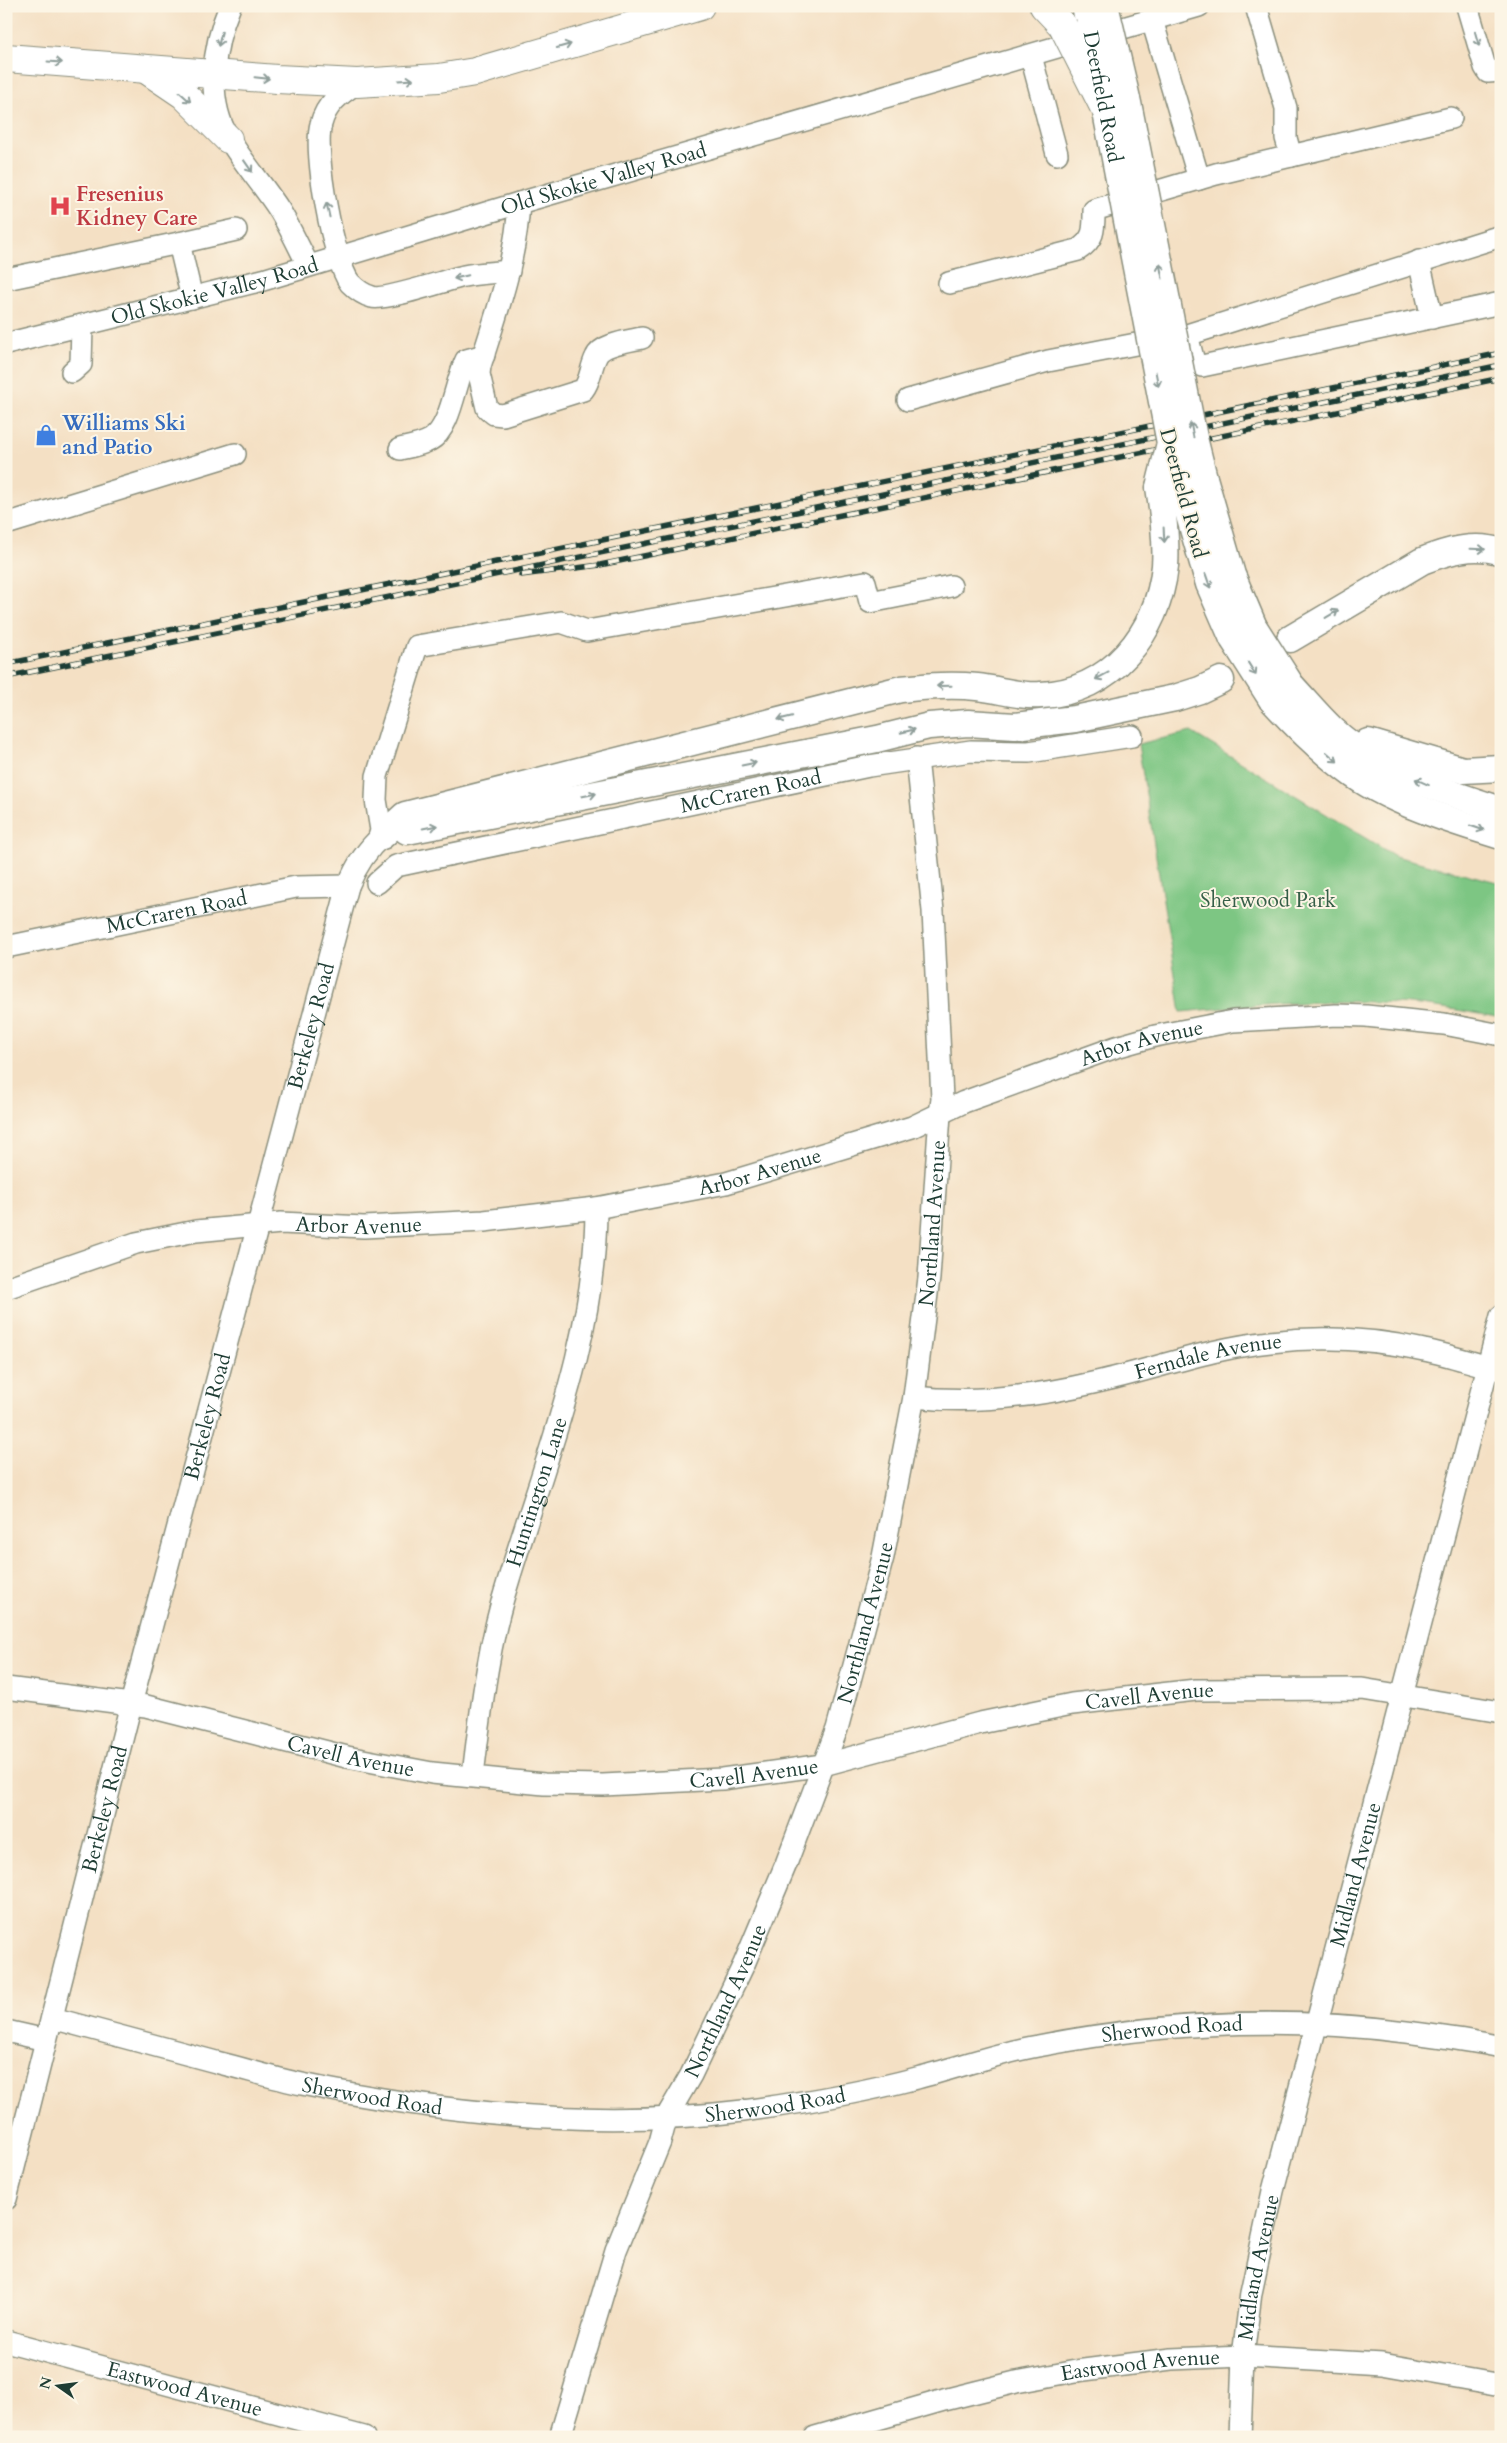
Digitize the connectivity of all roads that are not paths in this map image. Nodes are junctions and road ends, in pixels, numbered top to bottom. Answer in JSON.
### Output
{"nodes":[{"id":1,"x":230,"y":6,"type":"edge"},
{"id":2,"x":700,"y":6,"type":"edge"},
{"id":3,"x":1044,"y":6,"type":"edge"},
{"id":4,"x":1199,"y":6,"type":"edge"},
{"id":5,"x":1256,"y":6,"type":"edge"},
{"id":6,"x":1467,"y":6,"type":"edge"},
{"id":7,"x":1093,"y":13,"type":"edge"},
{"id":8,"x":1152,"y":20,"type":"junction"},
{"id":9,"x":1031,"y":56,"type":"junction"},
{"id":10,"x":6,"y":58,"type":"edge"},
{"id":11,"x":145,"y":69,"type":"junction"},
{"id":12,"x":1501,"y":71,"type":"edge"},
{"id":13,"x":214,"y":73,"type":"junction"},
{"id":14,"x":357,"y":83,"type":"junction"},
{"id":15,"x":1104,"y":107,"type":"joint"},
{"id":16,"x":1450,"y":118,"type":"dead end"},
{"id":17,"x":228,"y":139,"type":"junction"},
{"id":18,"x":1057,"y":154,"type":"dead end"},
{"id":19,"x":1292,"y":156,"type":"junction"},
{"id":20,"x":1199,"y":179,"type":"junction"},
{"id":21,"x":519,"y":203,"type":"junction"},
{"id":22,"x":236,"y":230,"type":"dead end"},
{"id":23,"x":1501,"y":236,"type":"edge"},
{"id":24,"x":180,"y":243,"type":"junction"},
{"id":25,"x":338,"y":258,"type":"junction"},
{"id":26,"x":1419,"y":261,"type":"junction"},
{"id":27,"x":308,"y":265,"type":"junction"},
{"id":28,"x":509,"y":272,"type":"junction"},
{"id":29,"x":6,"y":279,"type":"edge"},
{"id":30,"x":949,"y":283,"type":"dead end"},
{"id":31,"x":192,"y":298,"type":"junction"},
{"id":32,"x":1501,"y":303,"type":"edge"},
{"id":33,"x":1432,"y":318,"type":"junction"},
{"id":34,"x":82,"y":326,"type":"junction"},
{"id":35,"x":1186,"y":335,"type":"junction"},
{"id":36,"x":642,"y":338,"type":"dead end"},
{"id":37,"x":6,"y":344,"type":"edge"},
{"id":38,"x":481,"y":365,"type":"junction"},
{"id":39,"x":72,"y":372,"type":"dead end"},
{"id":40,"x":908,"y":400,"type":"dead end"},
{"id":41,"x":400,"y":449,"type":"dead end"},
{"id":42,"x":235,"y":454,"type":"dead end"},
{"id":43,"x":1181,"y":483,"type":"junction"},
{"id":44,"x":6,"y":524,"type":"edge"},
{"id":45,"x":1501,"y":552,"type":"edge"},
{"id":46,"x":950,"y":586,"type":"dead end"},
{"id":47,"x":1290,"y":639,"type":"dead end"},
{"id":48,"x":1221,"y":680,"type":"dead end"},
{"id":49,"x":1281,"y":693,"type":"junction"},
{"id":50,"x":1334,"y":731,"type":"junction"},
{"id":51,"x":1132,"y":736,"type":"dead end"},
{"id":52,"x":917,"y":758,"type":"junction"},
{"id":53,"x":1501,"y":768,"type":"edge"},
{"id":54,"x":1501,"y":810,"type":"edge"},
{"id":55,"x":382,"y":836,"type":"junction"},
{"id":56,"x":1501,"y":836,"type":"edge"},
{"id":57,"x":377,"y":883,"type":"dead end"},
{"id":58,"x":348,"y":886,"type":"junction"},
{"id":59,"x":6,"y":948,"type":"edge"},
{"id":60,"x":1501,"y":1035,"type":"edge"},
{"id":61,"x":940,"y":1114,"type":"junction"},
{"id":62,"x":596,"y":1208,"type":"junction"},
{"id":63,"x":258,"y":1225,"type":"junction"},
{"id":64,"x":6,"y":1288,"type":"edge"},
{"id":65,"x":1501,"y":1316,"type":"edge"},
{"id":66,"x":1494,"y":1369,"type":"edge"},
{"id":67,"x":914,"y":1397,"type":"junction"},
{"id":68,"x":6,"y":1688,"type":"edge"},
{"id":69,"x":1401,"y":1694,"type":"junction"},
{"id":70,"x":131,"y":1704,"type":"junction"},
{"id":71,"x":1501,"y":1712,"type":"edge"},
{"id":72,"x":822,"y":1765,"type":"junction"},
{"id":73,"x":472,"y":1775,"type":"junction"},
{"id":74,"x":52,"y":2018,"type":"junction"},
{"id":75,"x":1316,"y":2024,"type":"junction"},
{"id":76,"x":6,"y":2032,"type":"edge"},
{"id":77,"x":46,"y":2040,"type":"junction"},
{"id":78,"x":1501,"y":2047,"type":"edge"},
{"id":79,"x":667,"y":2116,"type":"junction"},
{"id":80,"x":6,"y":2199,"type":"edge"},
{"id":81,"x":6,"y":2341,"type":"edge"},
{"id":82,"x":1243,"y":2356,"type":"junction"},
{"id":83,"x":1501,"y":2385,"type":"edge"},
{"id":84,"x":876,"y":2429,"type":"edge"},
{"id":85,"x":364,"y":2437,"type":"edge"},
{"id":86,"x":560,"y":2437,"type":"edge"},
{"id":87,"x":815,"y":2437,"type":"edge"},
{"id":88,"x":1240,"y":2437,"type":"edge"}],
"edges":[{"from":1,"to":13,"type":"street","one_way":true},
{"from":14,"to":2,"type":"highway","one_way":true},
{"from":3,"to":7,"type":"highway"},
{"from":4,"to":8,"type":"street","name":"Old Skokie Valley Road"},
{"from":5,"to":19,"type":"street"},
{"from":6,"to":12,"type":"street","one_way":true},
{"from":7,"to":15,"type":"highway","bridge":true},
{"from":43,"to":7,"type":"main road","name":"Deerfield Road","one_way":true,"bridge":true},
{"from":8,"to":9,"type":"street","name":"Old Skokie Valley Road"},
{"from":8,"to":20,"type":"street"},
{"from":9,"to":18,"type":"street"},
{"from":9,"to":21,"type":"street","name":"Old Skokie Valley Road"},
{"from":10,"to":11,"type":"highway","one_way":true},
{"from":11,"to":13,"type":"highway"},
{"from":11,"to":17,"type":"highway","one_way":true},
{"from":13,"to":14,"type":"highway","one_way":true},
{"from":13,"to":17,"type":"street"},
{"from":25,"to":14,"type":"street","one_way":true},
{"from":15,"to":43,"type":"main road","name":"Deerfield Road","one_way":true,"bridge":true},
{"from":16,"to":19,"type":"street"},
{"from":17,"to":27,"type":"street","one_way":true},
{"from":19,"to":20,"type":"street"},
{"from":20,"to":30,"type":"street"},
{"from":21,"to":25,"type":"street","name":"Old Skokie Valley Road"},
{"from":21,"to":28,"type":"street"},
{"from":22,"to":24,"type":"street"},
{"from":23,"to":26,"type":"street"},
{"from":24,"to":29,"type":"street"},
{"from":24,"to":31,"type":"street"},
{"from":25,"to":27,"type":"street","name":"Old Skokie Valley Road"},
{"from":28,"to":25,"type":"street","one_way":true},
{"from":26,"to":33,"type":"street"},
{"from":26,"to":35,"type":"street"},
{"from":27,"to":31,"type":"street","name":"Old Skokie Valley Road"},
{"from":28,"to":38,"type":"street"},
{"from":31,"to":34,"type":"street","name":"Old Skokie Valley Road"},
{"from":32,"to":33,"type":"street"},
{"from":33,"to":35,"type":"street"},
{"from":34,"to":37,"type":"street","name":"Old Skokie Valley Road"},
{"from":34,"to":39,"type":"street"},
{"from":35,"to":40,"type":"street"},
{"from":36,"to":38,"type":"street"},
{"from":38,"to":41,"type":"street"},
{"from":42,"to":44,"type":"street"},
{"from":43,"to":49,"type":"main road","name":"Deerfield Road","bridge":true},
{"from":43,"to":55,"type":"main road","one_way":true},
{"from":47,"to":45,"type":"main road","one_way":true},
{"from":46,"to":55,"type":"street"},
{"from":55,"to":48,"type":"main road","one_way":true},
{"from":49,"to":50,"type":"main road","name":"Deerfield Road"},
{"from":49,"to":56,"type":"main road","name":"Deerfield Road","one_way":true},
{"from":50,"to":53,"type":"main road"},
{"from":54,"to":50,"type":"main road","name":"Deerfield Road","one_way":true},
{"from":51,"to":52,"type":"street","name":"McCraren Road"},
{"from":52,"to":57,"type":"street","name":"McCraren Road"},
{"from":52,"to":61,"type":"street","name":"Northland Avenue"},
{"from":55,"to":58,"type":"street","name":"Berkeley Road"},
{"from":58,"to":59,"type":"street","name":"McCraren Road"},
{"from":58,"to":63,"type":"street","name":"Berkeley Road"},
{"from":60,"to":61,"type":"street","name":"Arbor Avenue"},
{"from":61,"to":62,"type":"street","name":"Arbor Avenue"},
{"from":61,"to":67,"type":"street","name":"Northland Avenue"},
{"from":62,"to":63,"type":"street","name":"Arbor Avenue"},
{"from":62,"to":73,"type":"street","name":"Huntington Lane"},
{"from":63,"to":64,"type":"street","name":"Arbor Avenue"},
{"from":63,"to":70,"type":"street","name":"Berkeley Road"},
{"from":65,"to":66,"type":"street","name":"Midland Avenue"},
{"from":66,"to":67,"type":"street","name":"Ferndale Avenue"},
{"from":66,"to":69,"type":"street","name":"Midland Avenue"},
{"from":67,"to":72,"type":"street","name":"Northland Avenue"},
{"from":68,"to":70,"type":"street","name":"Cavell Avenue"},
{"from":69,"to":71,"type":"street","name":"Cavell Avenue"},
{"from":69,"to":72,"type":"street","name":"Cavell Avenue"},
{"from":69,"to":75,"type":"street","name":"Midland Avenue"},
{"from":70,"to":73,"type":"street","name":"Cavell Avenue"},
{"from":70,"to":74,"type":"street","name":"Berkeley Road"},
{"from":72,"to":73,"type":"street","name":"Cavell Avenue"},
{"from":72,"to":79,"type":"street","name":"Northland Avenue"},
{"from":74,"to":77,"type":"street","name":"Berkeley Road"},
{"from":74,"to":79,"type":"street","name":"Sherwood Road"},
{"from":75,"to":78,"type":"street","name":"Sherwood Road"},
{"from":75,"to":79,"type":"street","name":"Sherwood Road"},
{"from":75,"to":82,"type":"street","name":"Midland Avenue"},
{"from":76,"to":77,"type":"street"},
{"from":77,"to":80,"type":"street","name":"Berkeley Road"},
{"from":79,"to":86,"type":"street","name":"Northland Avenue"},
{"from":81,"to":85,"type":"street","name":"Eastwood Avenue"},
{"from":82,"to":83,"type":"street","name":"Eastwood Avenue"},
{"from":82,"to":84,"type":"street","name":"Eastwood Avenue"},
{"from":82,"to":88,"type":"street","name":"Midland Avenue"},
{"from":84,"to":87,"type":"street","name":"Eastwood Avenue"}]}
